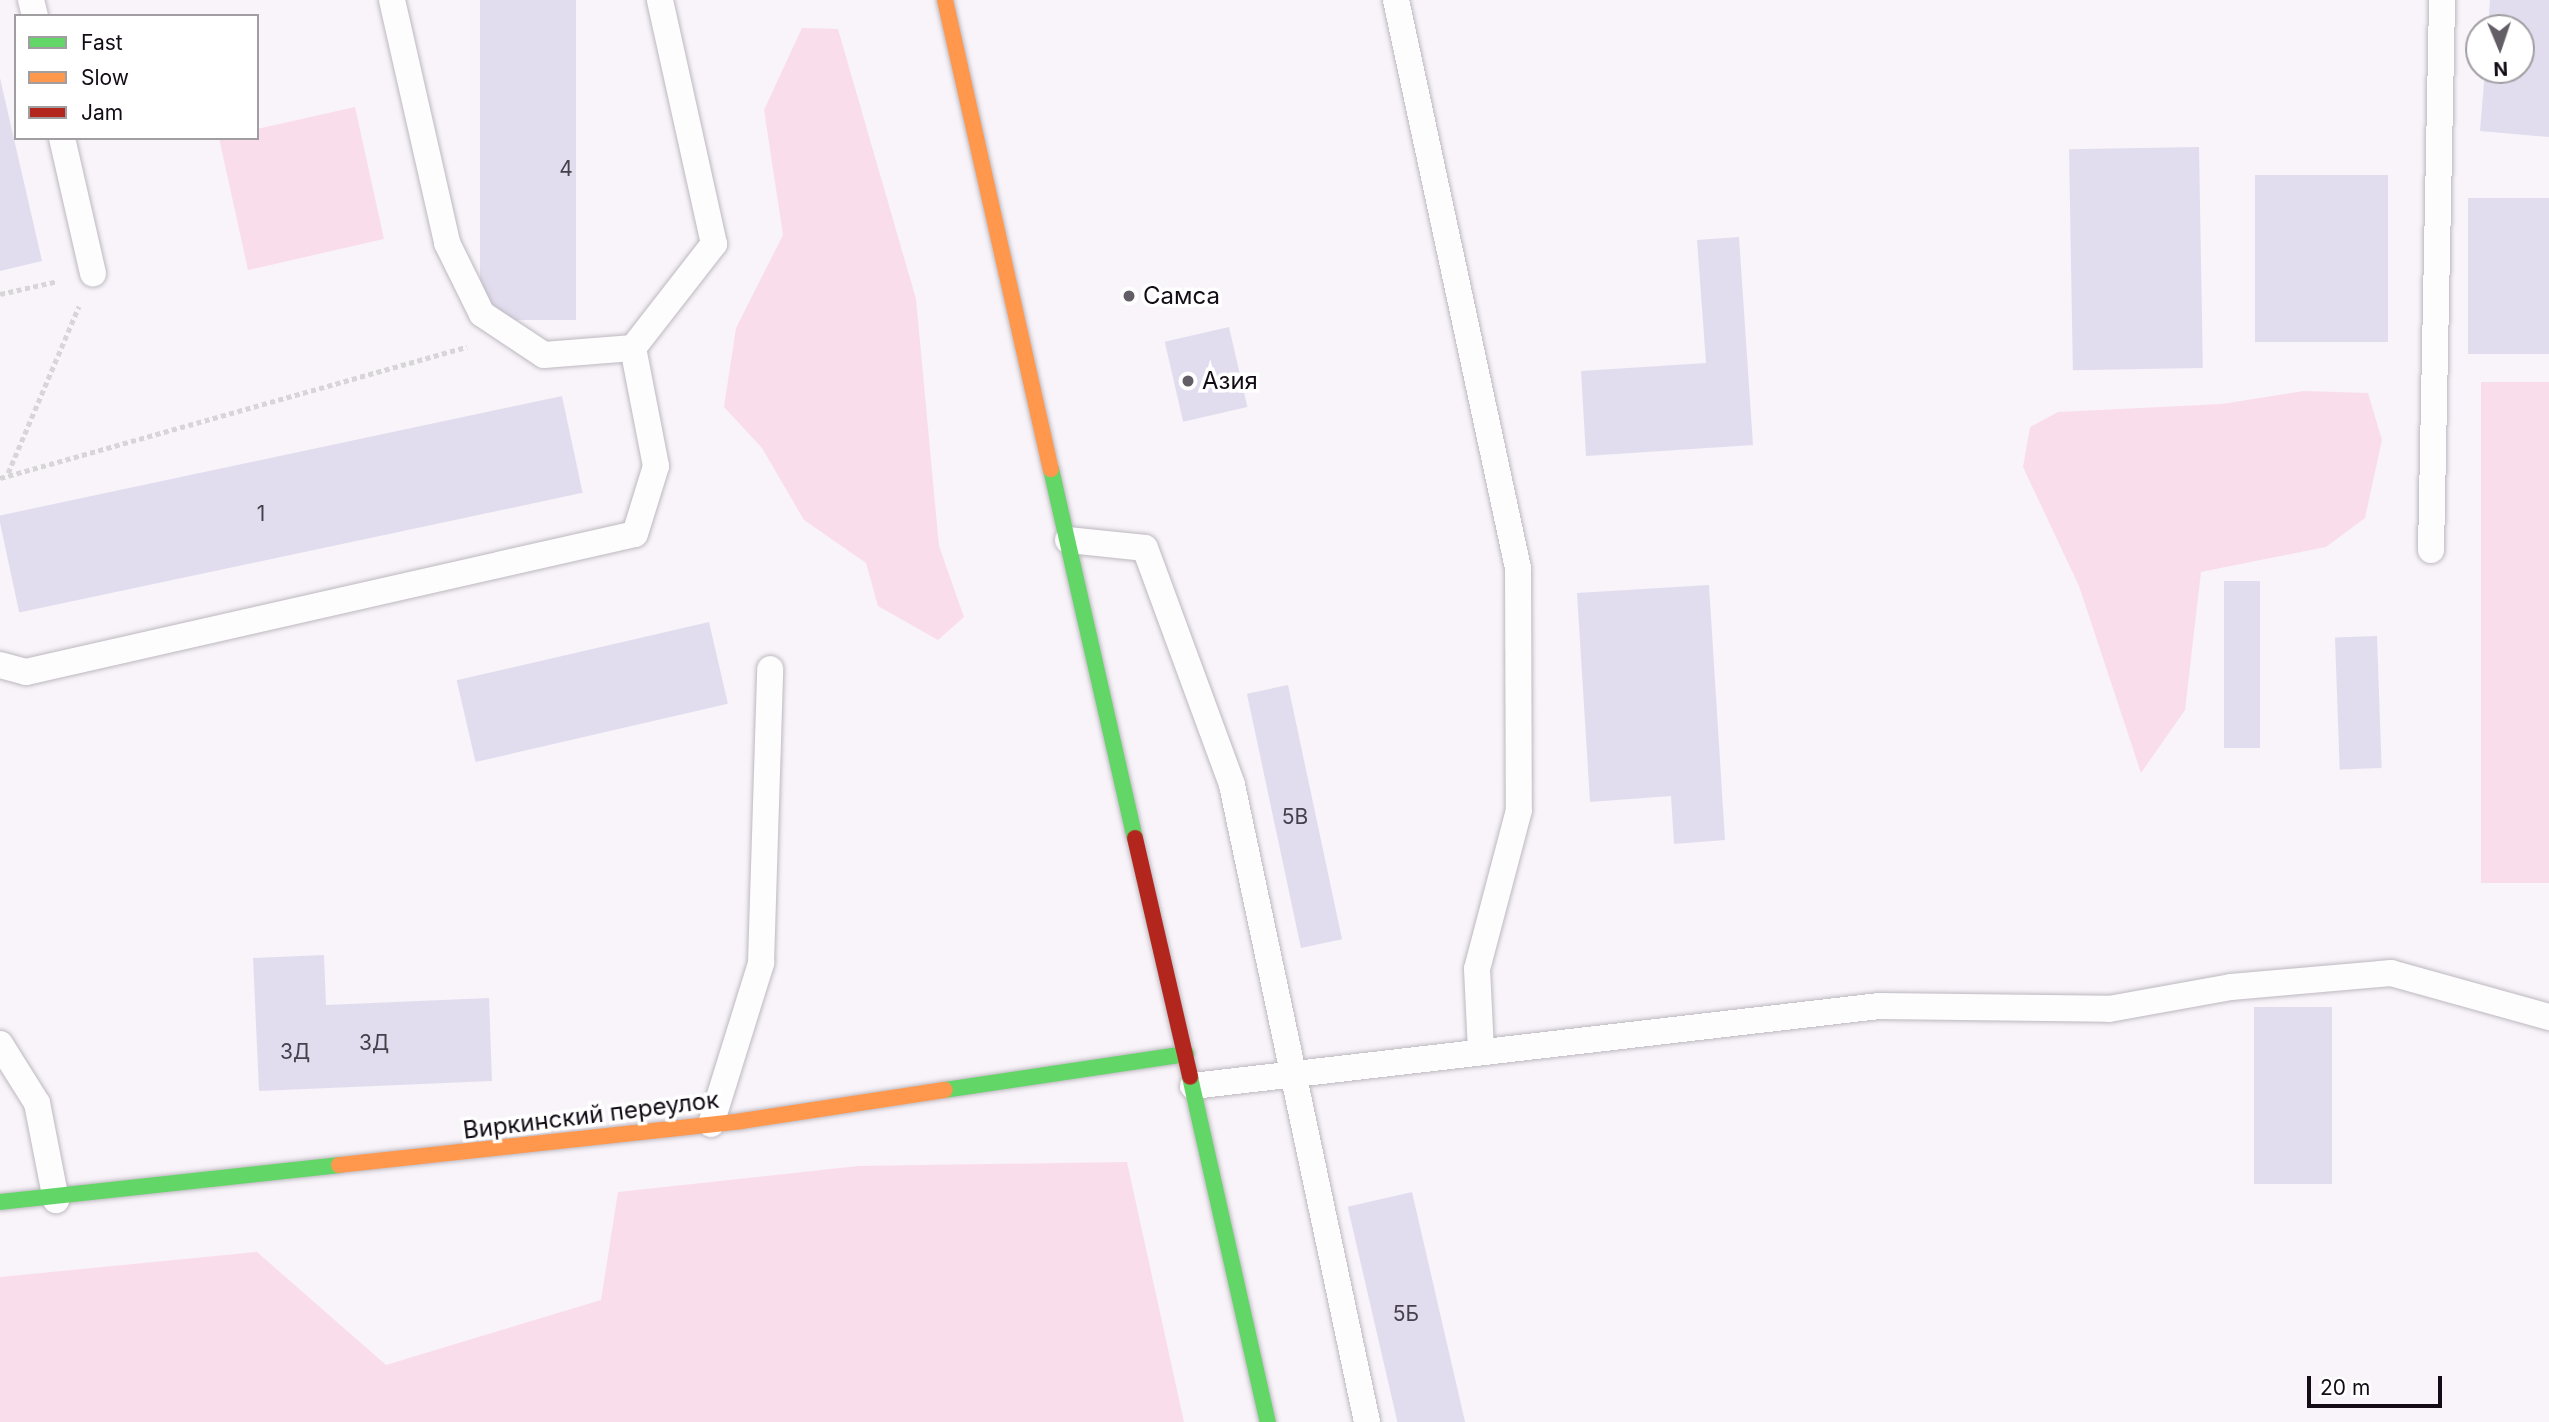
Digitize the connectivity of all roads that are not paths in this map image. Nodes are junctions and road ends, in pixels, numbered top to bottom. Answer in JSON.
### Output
{"nodes":[{"id":1,"x":392,"y":0,"type":"edge"},
{"id":2,"x":660,"y":0,"type":"edge"},
{"id":3,"x":945,"y":0,"type":"edge"},
{"id":4,"x":1396,"y":0,"type":"edge"},
{"id":5,"x":2442,"y":0,"type":"edge"},
{"id":6,"x":62,"y":140,"type":"edge"},
{"id":7,"x":93,"y":273,"type":"road end"},
{"id":8,"x":633,"y":348,"type":"junction"},
{"id":9,"x":1068,"y":540,"type":"junction"},
{"id":10,"x":2431,"y":550,"type":"dead end"},
{"id":11,"x":0,"y":664,"type":"edge"},
{"id":12,"x":770,"y":669,"type":"dead end"},
{"id":13,"x":2549,"y":1017,"type":"edge"},
{"id":14,"x":0,"y":1044,"type":"edge"},
{"id":15,"x":1481,"y":1051,"type":"junction"},
{"id":16,"x":1186,"y":1054,"type":"junction"},
{"id":17,"x":1295,"y":1072,"type":"junction"},
{"id":18,"x":1193,"y":1086,"type":"junction"},
{"id":19,"x":711,"y":1124,"type":"junction"},
{"id":20,"x":56,"y":1200,"type":"junction"},
{"id":21,"x":0,"y":1202,"type":"edge"},
{"id":22,"x":1268,"y":1422,"type":"edge"},
{"id":23,"x":1367,"y":1422,"type":"edge"}],
"edges":[{"from":1,"to":8,"type":"lane"},
{"from":2,"to":8,"type":"lane"},
{"from":3,"to":9,"type":"main road"},
{"from":4,"to":15,"type":"lane"},
{"from":5,"to":10,"type":"lane"},
{"from":6,"to":7,"type":"lane"},
{"from":8,"to":11,"type":"lane"},
{"from":9,"to":16,"type":"main road"},
{"from":9,"to":17,"type":"lane"},
{"from":12,"to":19,"type":"lane"},
{"from":13,"to":15,"type":"lane"},
{"from":14,"to":20,"type":"lane"},
{"from":15,"to":17,"type":"lane"},
{"from":16,"to":18,"type":"main road"},
{"from":16,"to":19,"type":"main road","name":"Виркинский переулок"},
{"from":17,"to":18,"type":"lane"},
{"from":17,"to":23,"type":"lane"},
{"from":18,"to":22,"type":"main road"},
{"from":19,"to":20,"type":"main road","name":"Виркинский переулок"},
{"from":20,"to":21,"type":"main road","name":"Виркинский переулок"}]}
